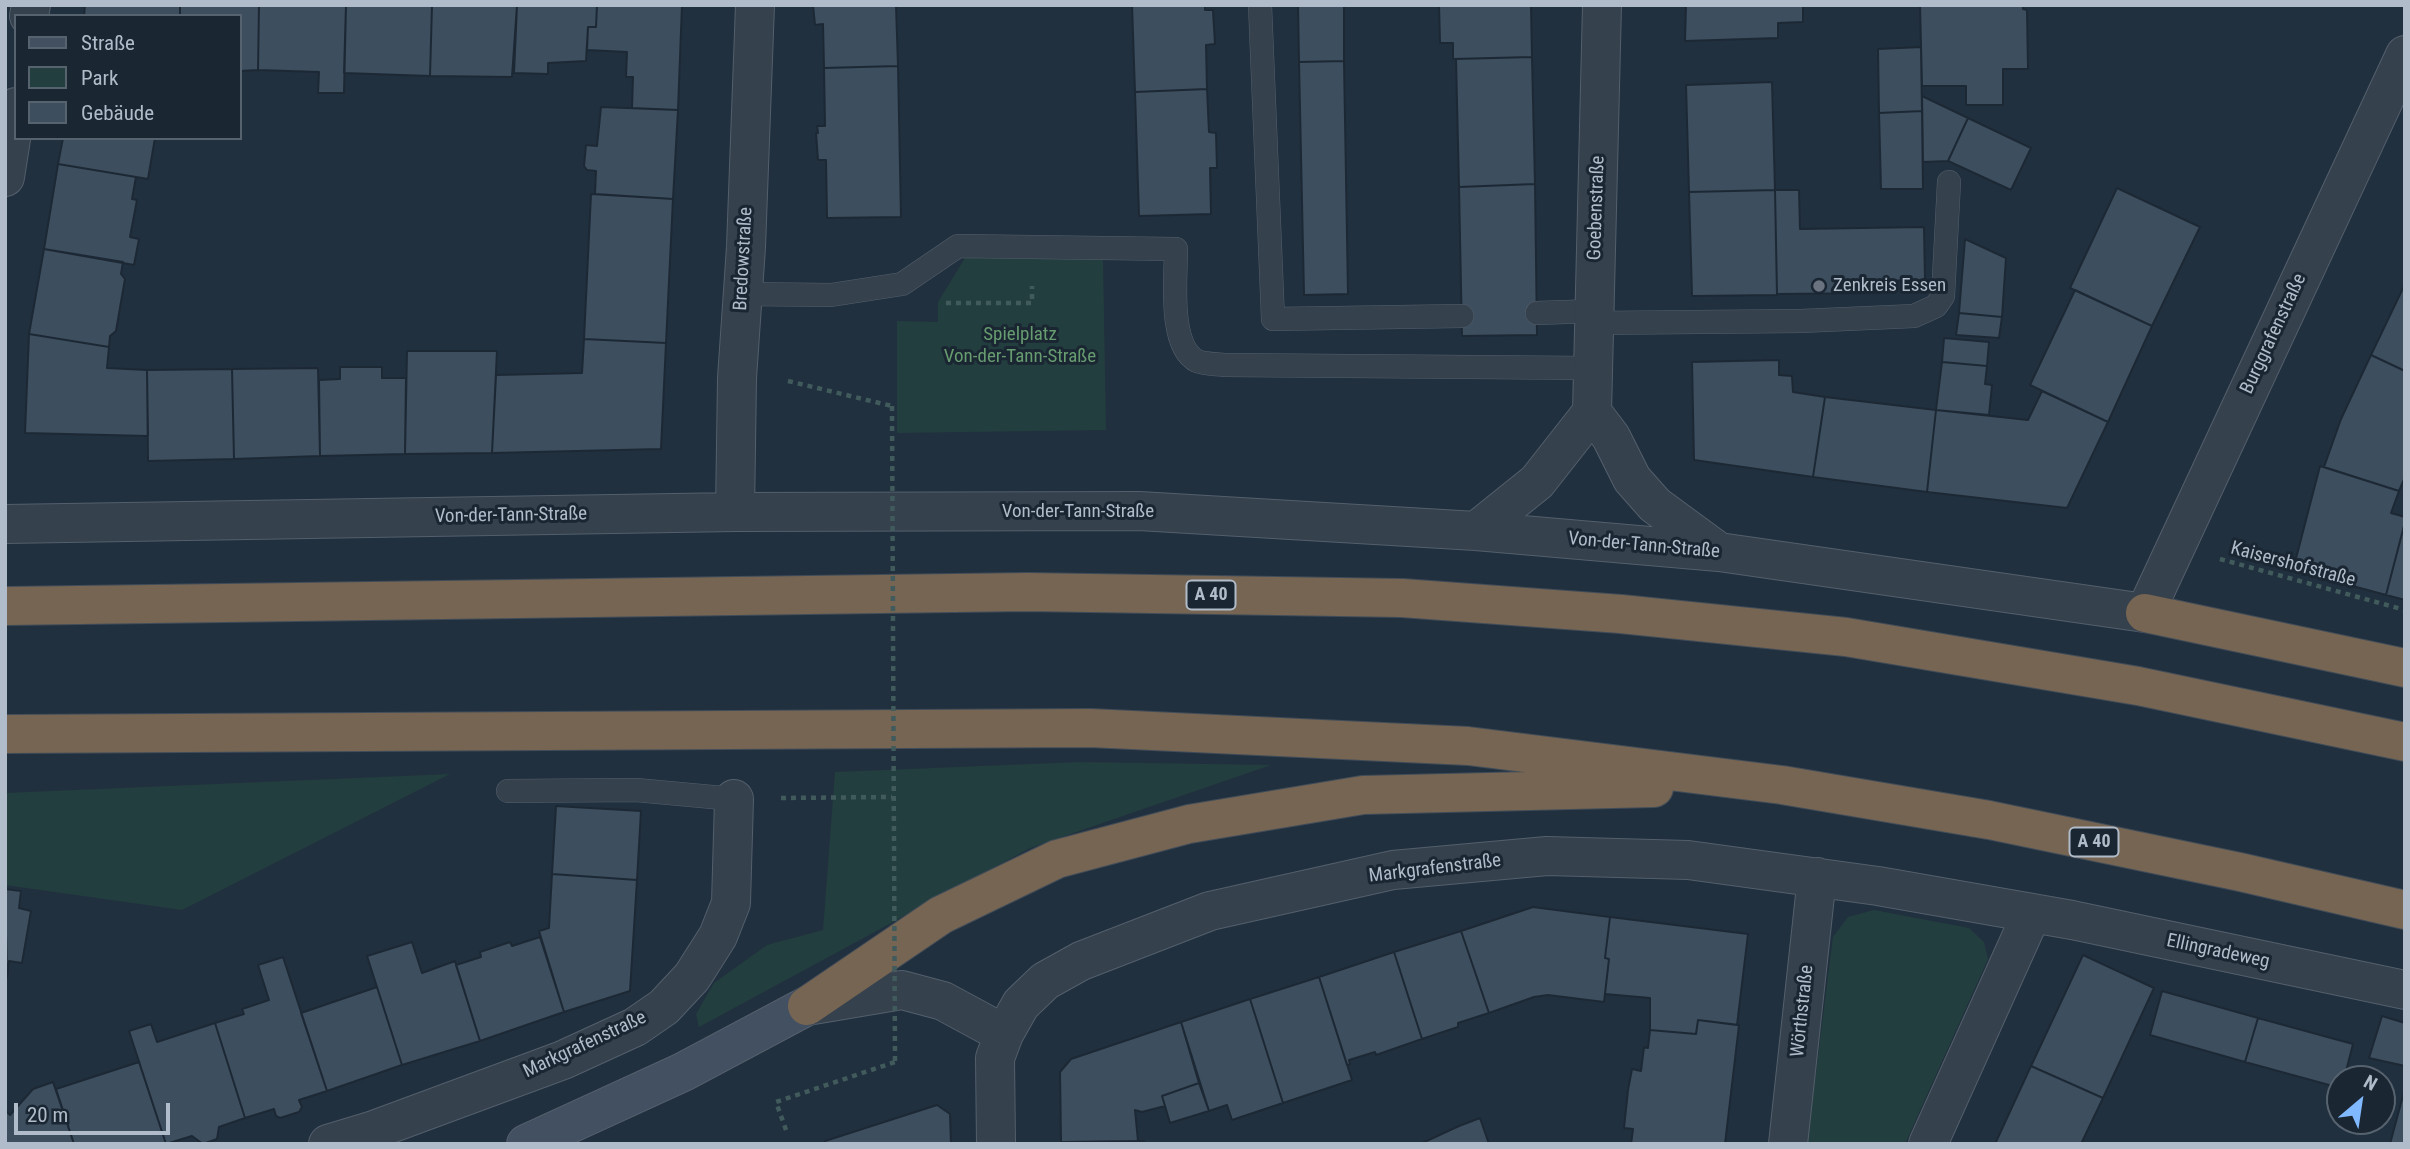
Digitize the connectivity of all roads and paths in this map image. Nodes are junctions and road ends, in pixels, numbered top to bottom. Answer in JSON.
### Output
{"nodes":[{"id":1,"x":755,"y":5,"type":"edge"},
{"id":2,"x":1260,"y":5,"type":"edge"},
{"id":3,"x":1602,"y":5,"type":"edge"},
{"id":4,"x":2405,"y":55,"type":"edge"},
{"id":5,"x":14,"y":120,"type":"edge"},
{"id":6,"x":5,"y":177,"type":"edge"},
{"id":7,"x":1949,"y":182,"type":"dead end"},
{"id":8,"x":1048,"y":248,"type":"junction"},
{"id":9,"x":902,"y":284,"type":"junction"},
{"id":10,"x":742,"y":294,"type":"junction"},
{"id":11,"x":1537,"y":313,"type":"dead end"},
{"id":12,"x":1462,"y":316,"type":"dead end"},
{"id":13,"x":1594,"y":317,"type":"junction"},
{"id":14,"x":1593,"y":368,"type":"junction"},
{"id":15,"x":788,"y":381,"type":"dead end"},
{"id":16,"x":1592,"y":412,"type":"junction"},
{"id":17,"x":735,"y":512,"type":"junction"},
{"id":18,"x":5,"y":524,"type":"edge"},
{"id":19,"x":1476,"y":531,"type":"junction"},
{"id":20,"x":2175,"y":546,"type":"junction"},
{"id":21,"x":1719,"y":552,"type":"junction"},
{"id":22,"x":5,"y":606,"type":"edge"},
{"id":23,"x":2405,"y":610,"type":"edge"},
{"id":24,"x":2145,"y":613,"type":"junction"},
{"id":25,"x":2405,"y":668,"type":"edge"},
{"id":26,"x":5,"y":734,"type":"edge"},
{"id":27,"x":2405,"y":742,"type":"edge"},
{"id":28,"x":1782,"y":785,"type":"junction"},
{"id":29,"x":508,"y":791,"type":"dead end"},
{"id":30,"x":892,"y":797,"type":"junction"},
{"id":31,"x":795,"y":798,"type":"dead end"},
{"id":32,"x":734,"y":799,"type":"joint"},
{"id":33,"x":1817,"y":877,"type":"junction"},
{"id":34,"x":2405,"y":910,"type":"edge"},
{"id":35,"x":2032,"y":913,"type":"junction"},
{"id":36,"x":2405,"y":990,"type":"edge"},
{"id":37,"x":807,"y":1006,"type":"junction"},
{"id":38,"x":1004,"y":1034,"type":"junction"},
{"id":39,"x":786,"y":1130,"type":"dead end"},
{"id":40,"x":328,"y":1144,"type":"edge"},
{"id":41,"x":526,"y":1144,"type":"edge"},
{"id":42,"x":996,"y":1144,"type":"edge"},
{"id":43,"x":1788,"y":1144,"type":"edge"},
{"id":44,"x":1928,"y":1144,"type":"edge"}],
"edges":[{"from":1,"to":10,"type":"street","name":"Bredowstraße"},
{"from":2,"to":12,"type":"lane"},
{"from":3,"to":13,"type":"street","name":"Goebenstraße"},
{"from":4,"to":20,"type":"street","name":"Burggrafenstraße"},
{"from":5,"to":6,"type":"street"},
{"from":7,"to":13,"type":"lane"},
{"from":8,"to":9,"type":"lane"},
{"from":8,"to":9,"type":"path"},
{"from":8,"to":14,"type":"lane"},
{"from":9,"to":10,"type":"lane"},
{"from":10,"to":17,"type":"street","name":"Bredowstraße"},
{"from":11,"to":13,"type":"lane"},
{"from":13,"to":14,"type":"street","name":"Goebenstraße"},
{"from":14,"to":16,"type":"street","name":"Goebenstraße"},
{"from":15,"to":30,"type":"path","bridge":true},
{"from":16,"to":19,"type":"street"},
{"from":16,"to":21,"type":"street"},
{"from":17,"to":18,"type":"street","name":"Von-der-Tann-Straße"},
{"from":17,"to":19,"type":"street","name":"Von-der-Tann-Straße"},
{"from":19,"to":21,"type":"street","name":"Von-der-Tann-Straße"},
{"from":20,"to":23,"type":"path","name":"Kaisershofstraße"},
{"from":20,"to":24,"type":"street","name":"Burggrafenstraße"},
{"from":21,"to":24,"type":"street","name":"Von-der-Tann-Straße"},
{"from":22,"to":27,"type":"highway","number":"A 40"},
{"from":24,"to":25,"type":"highway"},
{"from":26,"to":28,"type":"highway","number":"A 40"},
{"from":28,"to":34,"type":"highway","number":"A 40"},
{"from":28,"to":37,"type":"highway"},
{"from":29,"to":32,"type":"lane"},
{"from":30,"to":31,"type":"path"},
{"from":30,"to":39,"type":"path","bridge":true},
{"from":32,"to":40,"type":"street","name":"Markgrafenstraße"},
{"from":33,"to":35,"type":"street","name":"Markgrafenstraße"},
{"from":33,"to":38,"type":"street","name":"Markgrafenstraße"},
{"from":33,"to":43,"type":"street","name":"Wörthstraße"},
{"from":35,"to":36,"type":"street","name":"Ellingradeweg"},
{"from":35,"to":44,"type":"street"},
{"from":37,"to":38,"type":"street"},
{"from":37,"to":41,"type":"main road"},
{"from":38,"to":42,"type":"street","name":"Markgrafenstraße"}]}
